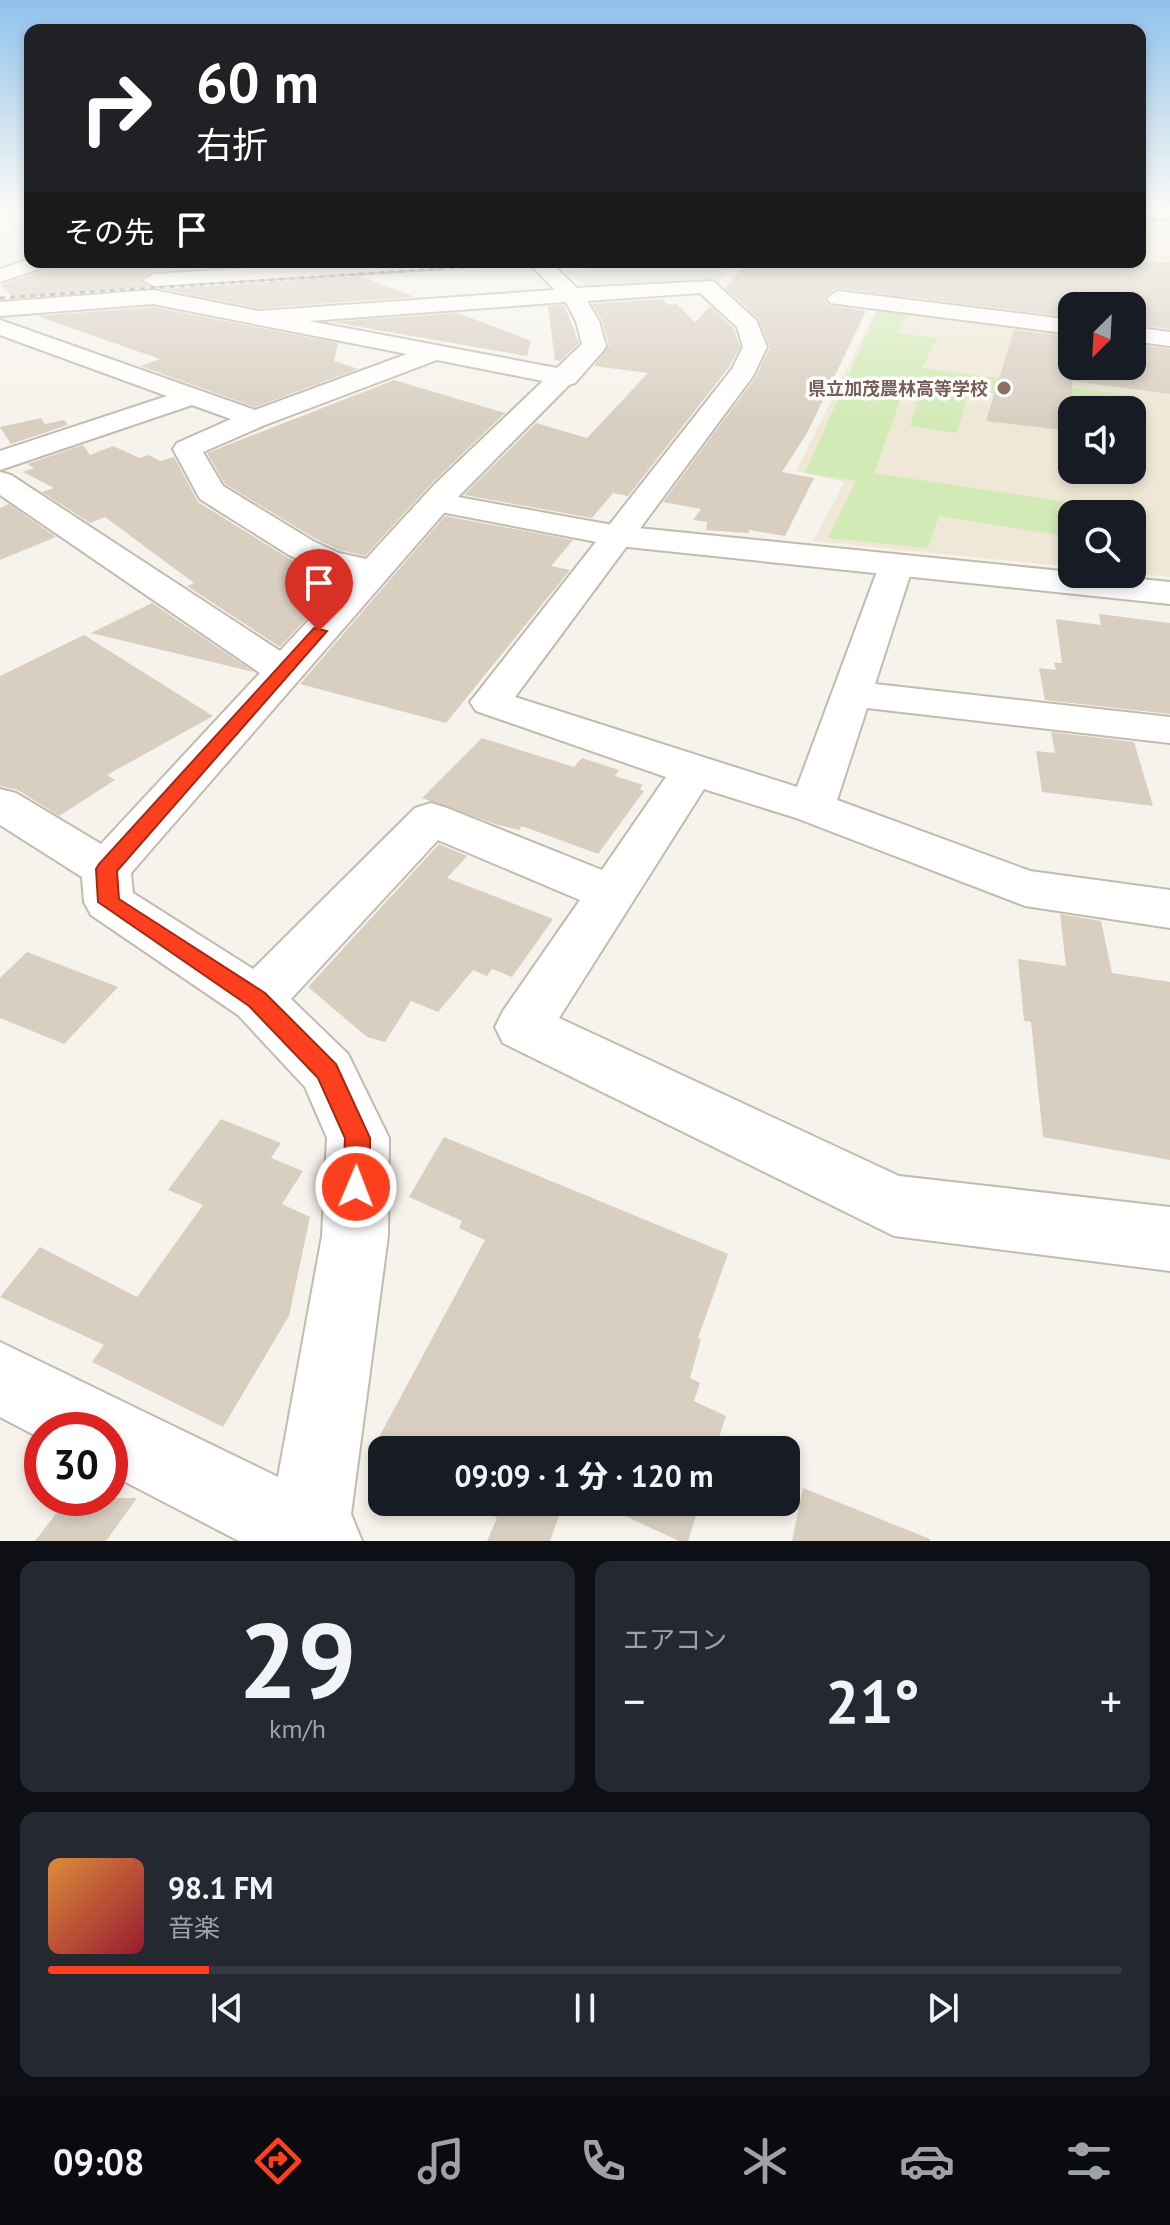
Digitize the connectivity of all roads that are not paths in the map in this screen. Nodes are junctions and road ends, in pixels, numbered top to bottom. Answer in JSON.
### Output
{"nodes":[{"id":1,"x":160,"y":280,"type":"edge"},
{"id":2,"x":398,"y":280,"type":"edge"},
{"id":3,"x":556,"y":280,"type":"edge"},
{"id":4,"x":0,"y":290,"type":"edge"},
{"id":5,"x":571,"y":294,"type":"junction"},
{"id":6,"x":153,"y":297,"type":"junction"},
{"id":7,"x":838,"y":298,"type":"dead end"},
{"id":8,"x":0,"y":309,"type":"edge"},
{"id":9,"x":263,"y":317,"type":"junction"},
{"id":10,"x":1058,"y":325,"type":"edge"},
{"id":11,"x":0,"y":327,"type":"edge"},
{"id":12,"x":1146,"y":336,"type":"edge"},
{"id":13,"x":1170,"y":339,"type":"edge"},
{"id":14,"x":433,"y":353,"type":"junction"},
{"id":15,"x":566,"y":378,"type":"junction"},
{"id":16,"x":191,"y":397,"type":"junction"},
{"id":17,"x":255,"y":419,"type":"junction"},
{"id":18,"x":0,"y":461,"type":"edge"},
{"id":19,"x":0,"y":481,"type":"edge"},
{"id":20,"x":436,"y":502,"type":"junction"},
{"id":21,"x":618,"y":536,"type":"junction"},
{"id":22,"x":896,"y":566,"type":"junction"},
{"id":23,"x":373,"y":571,"type":"junction"},
{"id":24,"x":1170,"y":593,"type":"edge"},
{"id":25,"x":284,"y":671,"type":"junction"},
{"id":26,"x":853,"y":694,"type":"junction"},
{"id":27,"x":1170,"y":730,"type":"edge"},
{"id":28,"x":693,"y":771,"type":"junction"},
{"id":29,"x":0,"y":804,"type":"edge"},
{"id":30,"x":812,"y":807,"type":"junction"},
{"id":31,"x":106,"y":869,"type":"junction"},
{"id":32,"x":611,"y":893,"type":"junction"},
{"id":33,"x":1170,"y":909,"type":"edge"},
{"id":34,"x":257,"y":1000,"type":"junction"},
{"id":35,"x":1170,"y":1239,"type":"edge"},
{"id":36,"x":0,"y":1378,"type":"edge"},
{"id":37,"x":67,"y":1412,"type":"edge"},
{"id":38,"x":128,"y":1443,"type":"edge"},
{"id":39,"x":312,"y":1539,"type":"edge"}],
"edges":[{"from":1,"to":4,"type":"street"},
{"from":2,"to":6,"type":"street"},
{"from":3,"to":5,"type":"street"},
{"from":5,"to":9,"type":"street"},
{"from":5,"to":15,"type":"street"},
{"from":5,"to":21,"type":"street"},
{"from":6,"to":8,"type":"street"},
{"from":6,"to":9,"type":"street"},
{"from":7,"to":10,"type":"street"},
{"from":9,"to":14,"type":"street"},
{"from":11,"to":16,"type":"street"},
{"from":12,"to":13,"type":"street"},
{"from":14,"to":15,"type":"street"},
{"from":14,"to":17,"type":"street"},
{"from":15,"to":20,"type":"street"},
{"from":16,"to":17,"type":"street"},
{"from":16,"to":18,"type":"street"},
{"from":17,"to":23,"type":"street"},
{"from":19,"to":25,"type":"street"},
{"from":20,"to":21,"type":"street"},
{"from":20,"to":23,"type":"street"},
{"from":21,"to":22,"type":"street"},
{"from":21,"to":28,"type":"street"},
{"from":22,"to":24,"type":"street"},
{"from":22,"to":26,"type":"street"},
{"from":23,"to":25,"type":"street"},
{"from":25,"to":31,"type":"street"},
{"from":26,"to":27,"type":"street"},
{"from":26,"to":30,"type":"street"},
{"from":28,"to":30,"type":"street"},
{"from":28,"to":32,"type":"street"},
{"from":29,"to":31,"type":"street"},
{"from":30,"to":33,"type":"street"},
{"from":31,"to":34,"type":"street"},
{"from":32,"to":34,"type":"street"},
{"from":32,"to":35,"type":"street"},
{"from":34,"to":39,"type":"street"},
{"from":36,"to":37,"type":"street"},
{"from":38,"to":39,"type":"street"}]}
